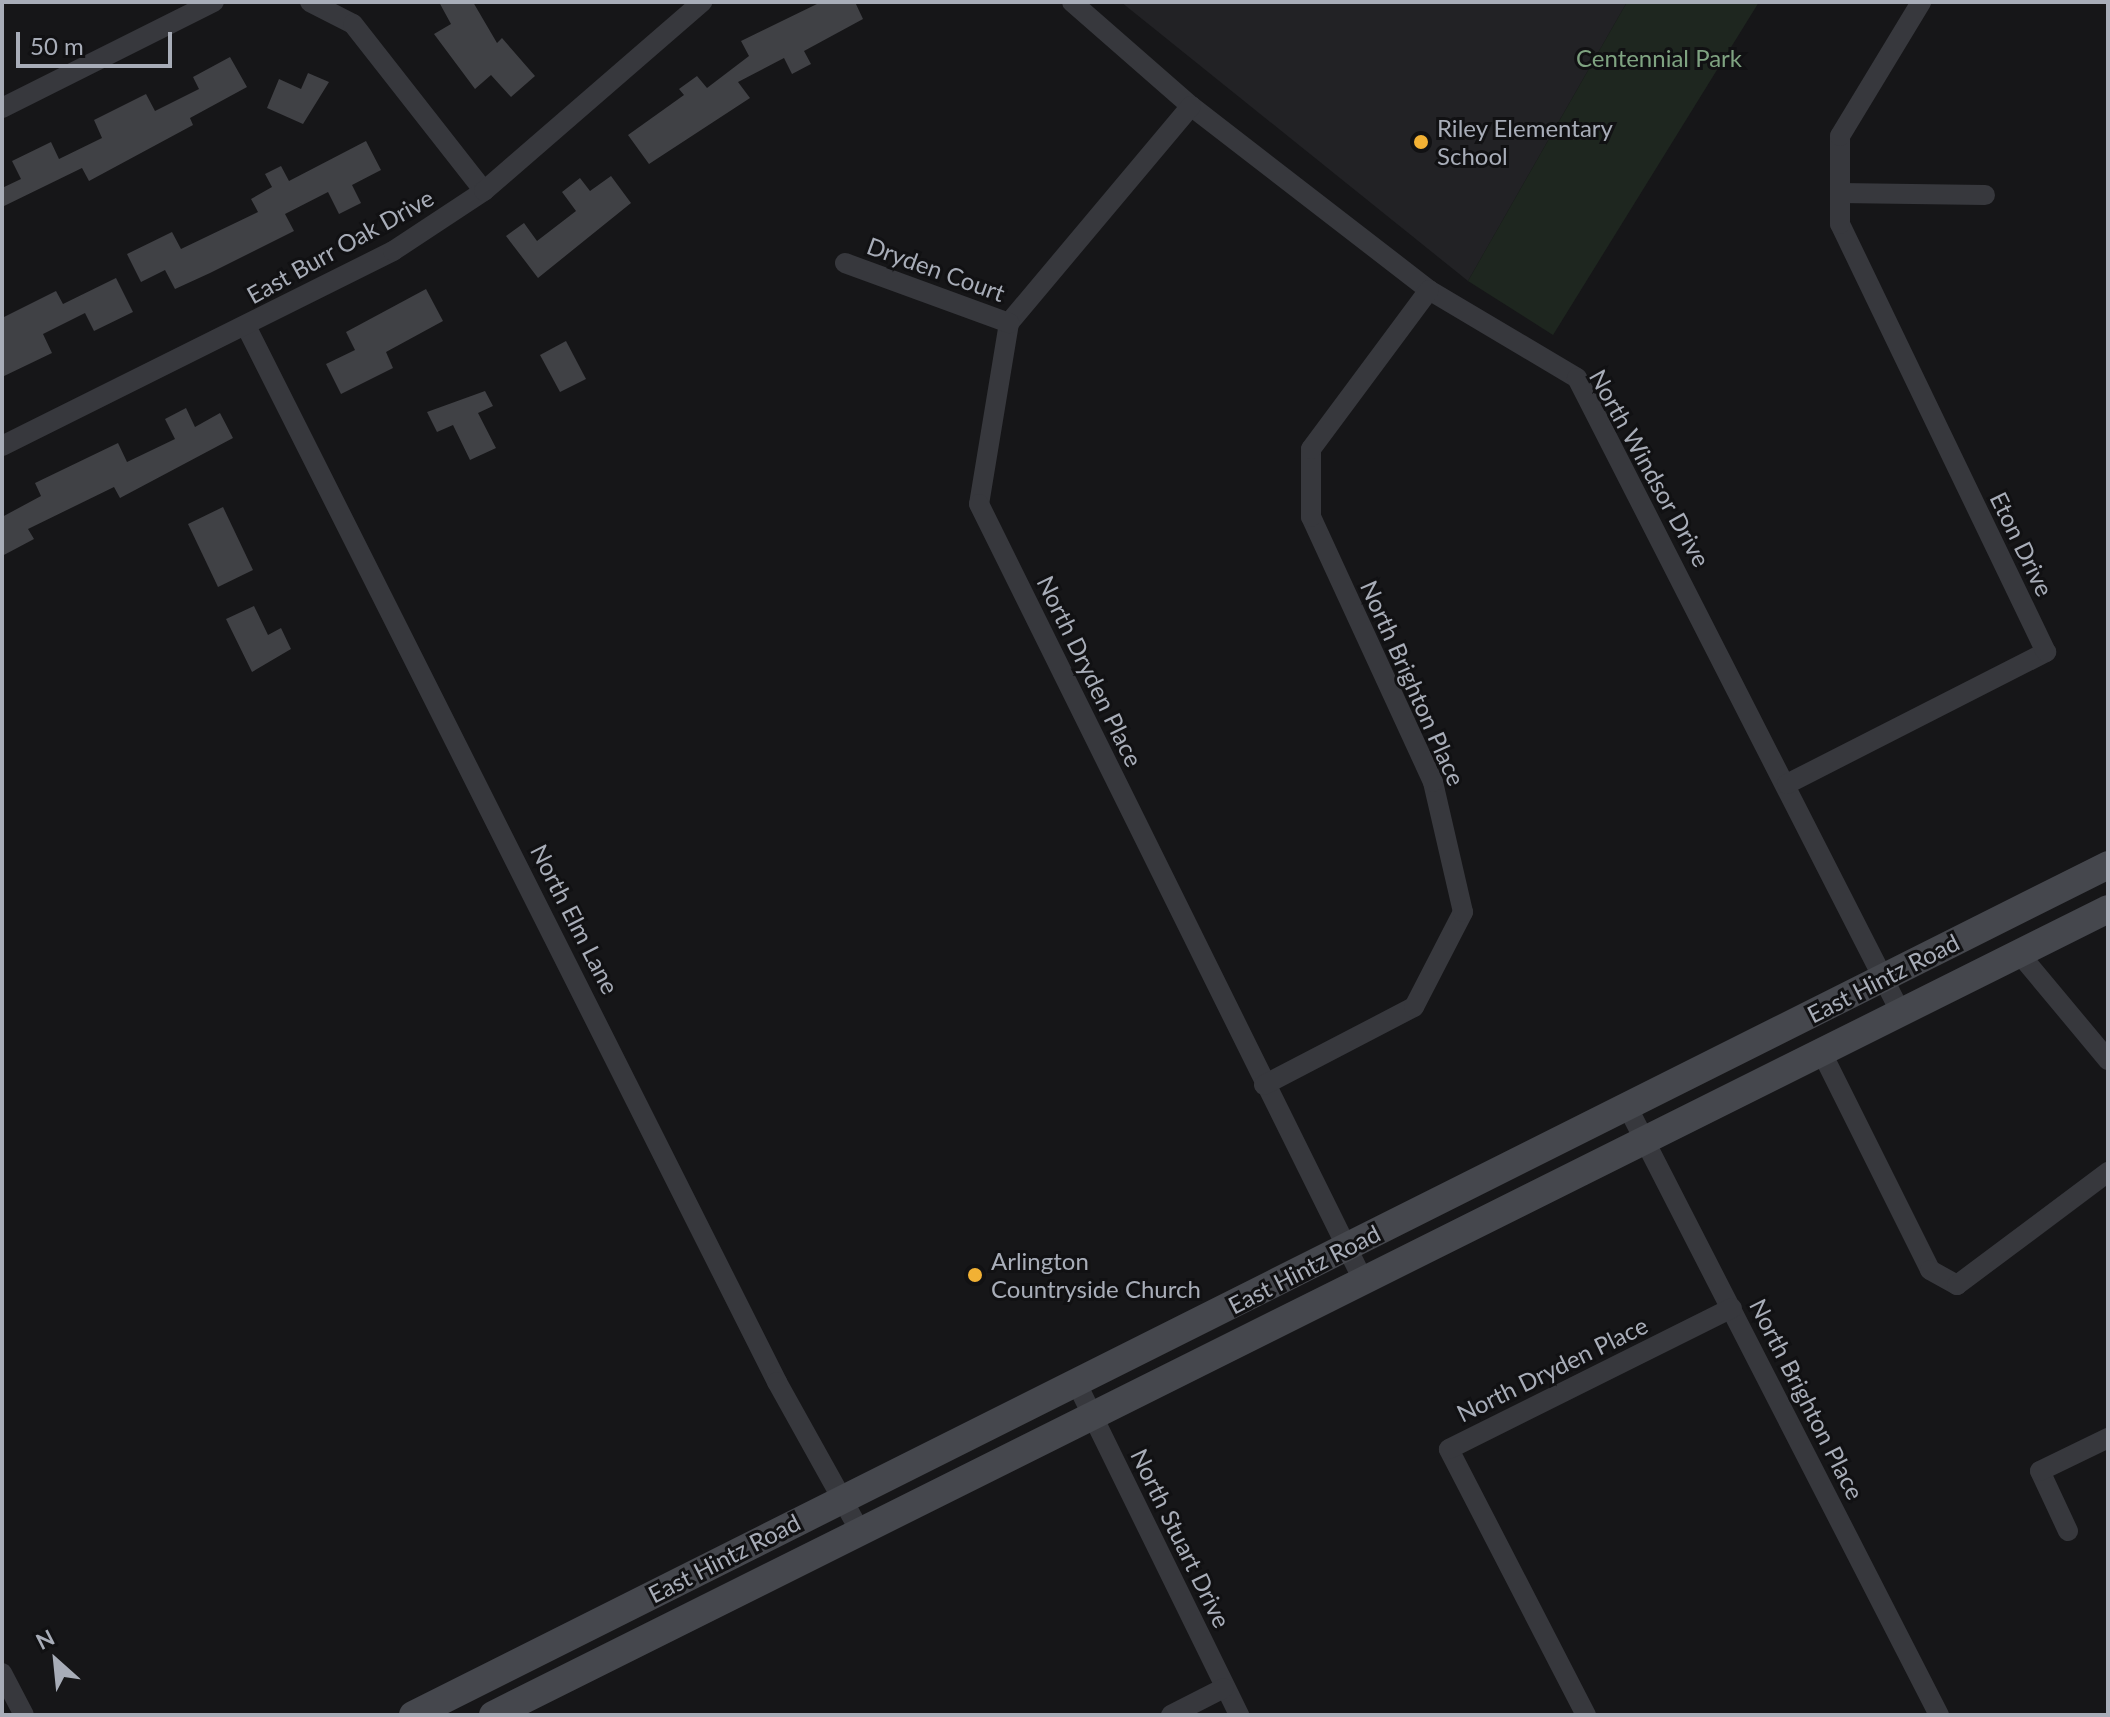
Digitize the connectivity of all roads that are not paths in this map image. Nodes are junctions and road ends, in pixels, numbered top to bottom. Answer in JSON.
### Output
{"nodes":[{"id":1,"x":214,"y":2,"type":"edge"},
{"id":2,"x":310,"y":2,"type":"edge"},
{"id":3,"x":702,"y":2,"type":"edge"},
{"id":4,"x":1921,"y":2,"type":"edge"},
{"id":5,"x":1077,"y":4,"type":"edge"},
{"id":6,"x":1191,"y":106,"type":"junction"},
{"id":7,"x":2,"y":108,"type":"edge"},
{"id":8,"x":484,"y":191,"type":"junction"},
{"id":9,"x":1840,"y":193,"type":"junction"},
{"id":10,"x":1985,"y":195,"type":"dead end"},
{"id":11,"x":845,"y":263,"type":"dead end"},
{"id":12,"x":1429,"y":290,"type":"junction"},
{"id":13,"x":1009,"y":323,"type":"junction"},
{"id":14,"x":247,"y":328,"type":"junction"},
{"id":15,"x":2,"y":446,"type":"edge"},
{"id":16,"x":1787,"y":784,"type":"junction"},
{"id":17,"x":2108,"y":865,"type":"edge"},
{"id":18,"x":2108,"y":909,"type":"edge"},
{"id":19,"x":2018,"y":952,"type":"junction"},
{"id":20,"x":1882,"y":979,"type":"junction"},
{"id":21,"x":1901,"y":1013,"type":"junction"},
{"id":22,"x":1823,"y":1055,"type":"junction"},
{"id":23,"x":2108,"y":1060,"type":"edge"},
{"id":24,"x":1264,"y":1085,"type":"junction"},
{"id":25,"x":1628,"y":1108,"type":"junction"},
{"id":26,"x":1646,"y":1142,"type":"junction"},
{"id":27,"x":2108,"y":1172,"type":"edge"},
{"id":28,"x":1346,"y":1247,"type":"junction"},
{"id":29,"x":1363,"y":1280,"type":"junction"},
{"id":30,"x":1732,"y":1308,"type":"junction"},
{"id":31,"x":1077,"y":1384,"type":"junction"},
{"id":32,"x":1093,"y":1417,"type":"junction"},
{"id":33,"x":2108,"y":1438,"type":"edge"},
{"id":34,"x":842,"y":1499,"type":"junction"},
{"id":35,"x":860,"y":1531,"type":"junction"},
{"id":36,"x":2068,"y":1531,"type":"dead end"},
{"id":37,"x":2,"y":1673,"type":"edge"},
{"id":38,"x":1224,"y":1688,"type":"junction"},
{"id":39,"x":24,"y":1715,"type":"edge"},
{"id":40,"x":413,"y":1715,"type":"edge"},
{"id":41,"x":493,"y":1715,"type":"edge"},
{"id":42,"x":1171,"y":1715,"type":"edge"},
{"id":43,"x":1239,"y":1715,"type":"edge"},
{"id":44,"x":1586,"y":1715,"type":"edge"},
{"id":45,"x":1939,"y":1715,"type":"edge"}],
"edges":[{"from":1,"to":7,"type":"street"},
{"from":2,"to":8,"type":"street"},
{"from":3,"to":8,"type":"street","name":"East Burr Oak Drive"},
{"from":4,"to":9,"type":"street","name":"Eton Drive"},
{"from":5,"to":6,"type":"street","name":"North Windsor Drive"},
{"from":6,"to":12,"type":"street","name":"North Windsor Drive"},
{"from":6,"to":13,"type":"street"},
{"from":8,"to":14,"type":"street","name":"East Burr Oak Drive"},
{"from":9,"to":10,"type":"street"},
{"from":9,"to":16,"type":"street","name":"Eton Drive"},
{"from":11,"to":13,"type":"street","name":"Dryden Court"},
{"from":12,"to":16,"type":"street","name":"North Windsor Drive"},
{"from":12,"to":24,"type":"street","name":"North Brighton Place"},
{"from":13,"to":24,"type":"street","name":"North Dryden Place"},
{"from":14,"to":15,"type":"street","name":"East Burr Oak Drive"},
{"from":14,"to":34,"type":"street","name":"North Elm Lane"},
{"from":16,"to":20,"type":"street","name":"North Windsor Drive"},
{"from":17,"to":20,"type":"main road","name":"East Hintz Road"},
{"from":18,"to":19,"type":"main road","name":"East Hintz Road"},
{"from":19,"to":21,"type":"main road","name":"East Hintz Road"},
{"from":19,"to":23,"type":"street"},
{"from":20,"to":21,"type":"street","name":"North Windsor Drive"},
{"from":20,"to":25,"type":"main road","name":"East Hintz Road"},
{"from":21,"to":22,"type":"main road","name":"East Hintz Road"},
{"from":22,"to":26,"type":"main road","name":"East Hintz Road"},
{"from":22,"to":27,"type":"street"},
{"from":24,"to":28,"type":"street","name":"North Dryden Place"},
{"from":25,"to":26,"type":"street","name":"North Brighton Place"},
{"from":25,"to":28,"type":"main road","name":"East Hintz Road"},
{"from":26,"to":29,"type":"main road","name":"East Hintz Road"},
{"from":26,"to":30,"type":"street","name":"North Brighton Place"},
{"from":28,"to":29,"type":"street","name":"North Dryden Place"},
{"from":28,"to":31,"type":"main road","name":"East Hintz Road"},
{"from":29,"to":32,"type":"main road","name":"East Hintz Road"},
{"from":30,"to":44,"type":"street","name":"North Dryden Place"},
{"from":30,"to":45,"type":"street","name":"North Brighton Place"},
{"from":31,"to":32,"type":"street","name":"North Stuart Drive"},
{"from":31,"to":34,"type":"main road","name":"East Hintz Road"},
{"from":32,"to":35,"type":"main road","name":"East Hintz Road"},
{"from":32,"to":38,"type":"street","name":"North Stuart Drive"},
{"from":33,"to":36,"type":"street"},
{"from":34,"to":35,"type":"street","name":"North Elm Lane"},
{"from":34,"to":40,"type":"main road","name":"East Hintz Road"},
{"from":35,"to":41,"type":"main road","name":"East Hintz Road"},
{"from":37,"to":39,"type":"street"},
{"from":38,"to":42,"type":"street"},
{"from":38,"to":43,"type":"street","name":"North Stuart Drive"}]}
